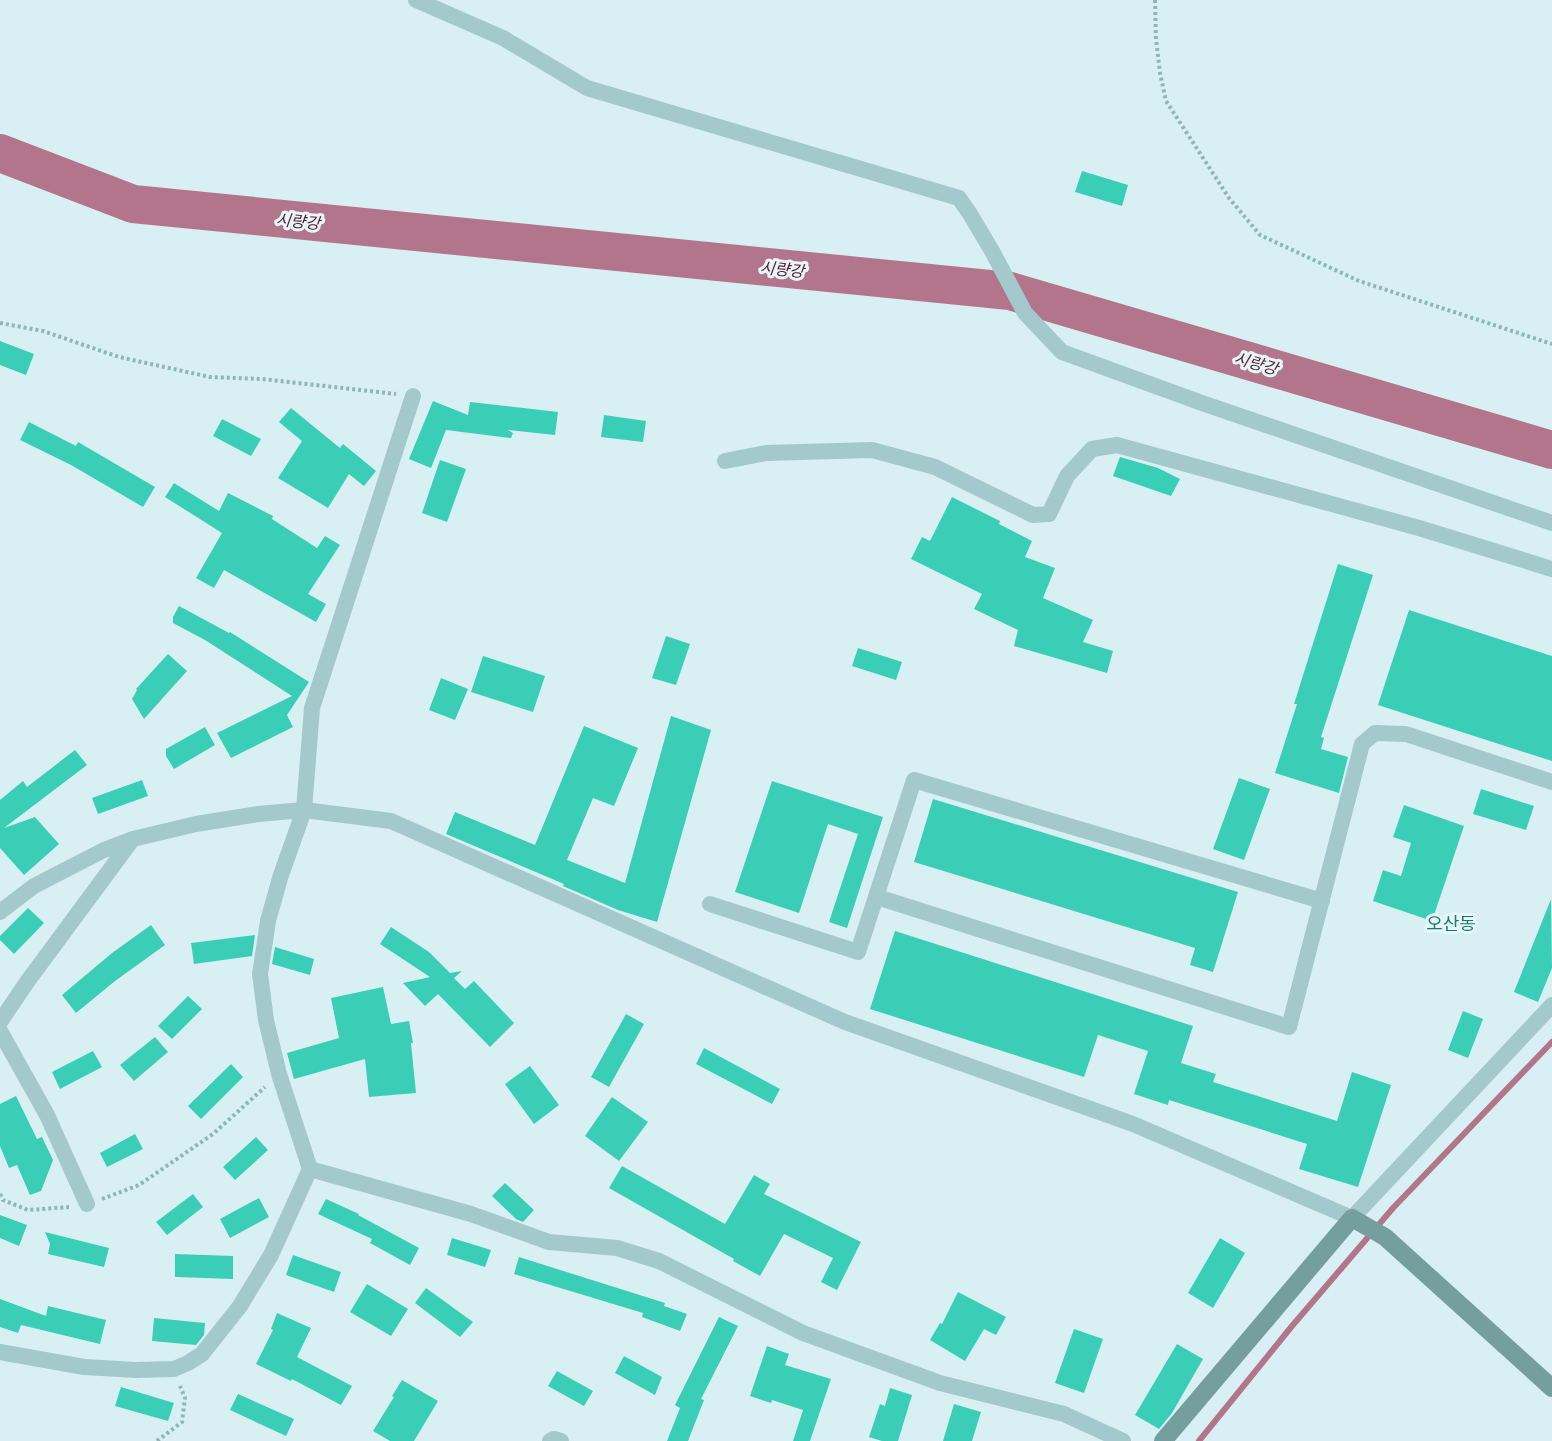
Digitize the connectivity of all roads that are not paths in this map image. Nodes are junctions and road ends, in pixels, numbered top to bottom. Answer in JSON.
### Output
{"nodes":[{"id":1,"x":416,"y":0,"type":"edge"},
{"id":2,"x":413,"y":396,"type":"road end"},
{"id":3,"x":725,"y":461,"type":"dead end"},
{"id":4,"x":1552,"y":523,"type":"edge"},
{"id":5,"x":1552,"y":569,"type":"edge"},
{"id":6,"x":1552,"y":782,"type":"edge"},
{"id":7,"x":304,"y":810,"type":"junction"},
{"id":8,"x":133,"y":839,"type":"junction"},
{"id":9,"x":877,"y":897,"type":"junction"},
{"id":10,"x":1322,"y":901,"type":"junction"},
{"id":11,"x":710,"y":904,"type":"dead end"},
{"id":12,"x":0,"y":912,"type":"edge"},
{"id":13,"x":1552,"y":1005,"type":"edge"},
{"id":14,"x":0,"y":1022,"type":"edge"},
{"id":15,"x":0,"y":1031,"type":"edge"},
{"id":16,"x":310,"y":1169,"type":"junction"},
{"id":17,"x":87,"y":1204,"type":"road end"},
{"id":18,"x":1359,"y":1222,"type":"junction"},
{"id":19,"x":0,"y":1352,"type":"edge"},
{"id":20,"x":1552,"y":1388,"type":"edge"},
{"id":21,"x":550,"y":1441,"type":"edge"},
{"id":22,"x":561,"y":1441,"type":"edge"},
{"id":23,"x":1123,"y":1441,"type":"edge"},
{"id":24,"x":1163,"y":1441,"type":"edge"}],
"edges":[{"from":1,"to":4,"type":"street"},
{"from":2,"to":7,"type":"street"},
{"from":3,"to":5,"type":"street"},
{"from":6,"to":10,"type":"street"},
{"from":7,"to":8,"type":"street"},
{"from":7,"to":16,"type":"street"},
{"from":7,"to":18,"type":"street"},
{"from":8,"to":12,"type":"street"},
{"from":8,"to":14,"type":"street"},
{"from":9,"to":10,"type":"street"},
{"from":9,"to":10,"type":"street"},
{"from":9,"to":11,"type":"street"},
{"from":13,"to":18,"type":"street"},
{"from":15,"to":17,"type":"street"},
{"from":16,"to":19,"type":"street"},
{"from":16,"to":23,"type":"street"},
{"from":18,"to":20,"type":"street"},
{"from":18,"to":24,"type":"street"},
{"from":21,"to":22,"type":"street"}]}
